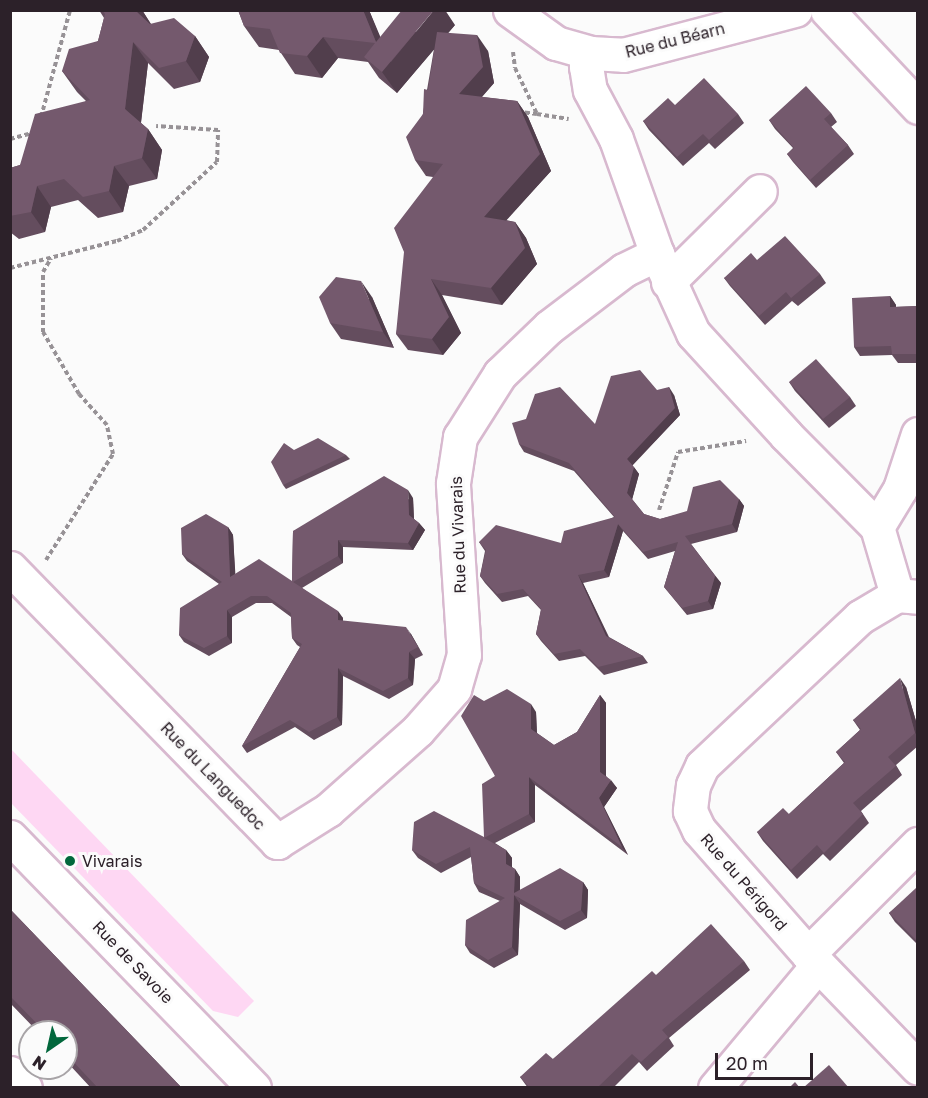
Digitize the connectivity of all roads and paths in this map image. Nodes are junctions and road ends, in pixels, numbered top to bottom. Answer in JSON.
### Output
{"nodes":[{"id":1,"x":70,"y":10,"type":"edge"},
{"id":2,"x":795,"y":10,"type":"edge"},
{"id":3,"x":827,"y":10,"type":"edge"},
{"id":4,"x":518,"y":17,"type":"edge"},
{"id":5,"x":590,"y":53,"type":"junction"},
{"id":6,"x":918,"y":107,"type":"edge"},
{"id":7,"x":508,"y":110,"type":"edge"},
{"id":8,"x":537,"y":114,"type":"junction"},
{"id":9,"x":570,"y":119,"type":"dead end"},
{"id":10,"x":40,"y":121,"type":"edge"},
{"id":11,"x":156,"y":126,"type":"dead end"},
{"id":12,"x":37,"y":132,"type":"edge"},
{"id":13,"x":10,"y":139,"type":"edge"},
{"id":14,"x":760,"y":191,"type":"dead end"},
{"id":15,"x":51,"y":258,"type":"junction"},
{"id":16,"x":10,"y":268,"type":"edge"},
{"id":17,"x":662,"y":268,"type":"junction"},
{"id":18,"x":918,"y":434,"type":"edge"},
{"id":19,"x":786,"y":435,"type":"junction"},
{"id":20,"x":659,"y":510,"type":"dead end"},
{"id":21,"x":877,"y":527,"type":"junction"},
{"id":22,"x":25,"y":568,"type":"edge"},
{"id":23,"x":908,"y":596,"type":"edge"},
{"id":24,"x":464,"y":655,"type":"joint"},
{"id":25,"x":10,"y":837,"type":"edge"},
{"id":26,"x":918,"y":844,"type":"edge"},
{"id":27,"x":813,"y":959,"type":"junction"},
{"id":28,"x":918,"y":1068,"type":"edge"},
{"id":29,"x":10,"y":1073,"type":"edge"},
{"id":30,"x":25,"y":1088,"type":"edge"},
{"id":31,"x":254,"y":1088,"type":"edge"},
{"id":32,"x":715,"y":1088,"type":"edge"}],
"edges":[{"from":1,"to":10,"type":"path"},
{"from":2,"to":5,"type":"street","name":"Rue du Béarn"},
{"from":3,"to":6,"type":"street"},
{"from":4,"to":5,"type":"street"},
{"from":4,"to":8,"type":"path"},
{"from":5,"to":17,"type":"street"},
{"from":7,"to":8,"type":"path"},
{"from":8,"to":9,"type":"path"},
{"from":11,"to":15,"type":"path"},
{"from":12,"to":13,"type":"path"},
{"from":14,"to":17,"type":"street","name":"Rue du Vivarais"},
{"from":15,"to":16,"type":"path"},
{"from":15,"to":22,"type":"path"},
{"from":17,"to":19,"type":"street"},
{"from":17,"to":24,"type":"street","name":"Rue du Vivarais"},
{"from":18,"to":21,"type":"street"},
{"from":19,"to":20,"type":"path"},
{"from":19,"to":21,"type":"street"},
{"from":21,"to":23,"type":"street"},
{"from":22,"to":24,"type":"street","name":"Rue du Languedoc"},
{"from":23,"to":27,"type":"street","name":"Rue du Périgord"},
{"from":25,"to":31,"type":"street","name":"Rue de Savoie"},
{"from":26,"to":27,"type":"street"},
{"from":27,"to":28,"type":"street","name":"Rue du Périgord"},
{"from":27,"to":32,"type":"street"},
{"from":29,"to":30,"type":"street"}]}
